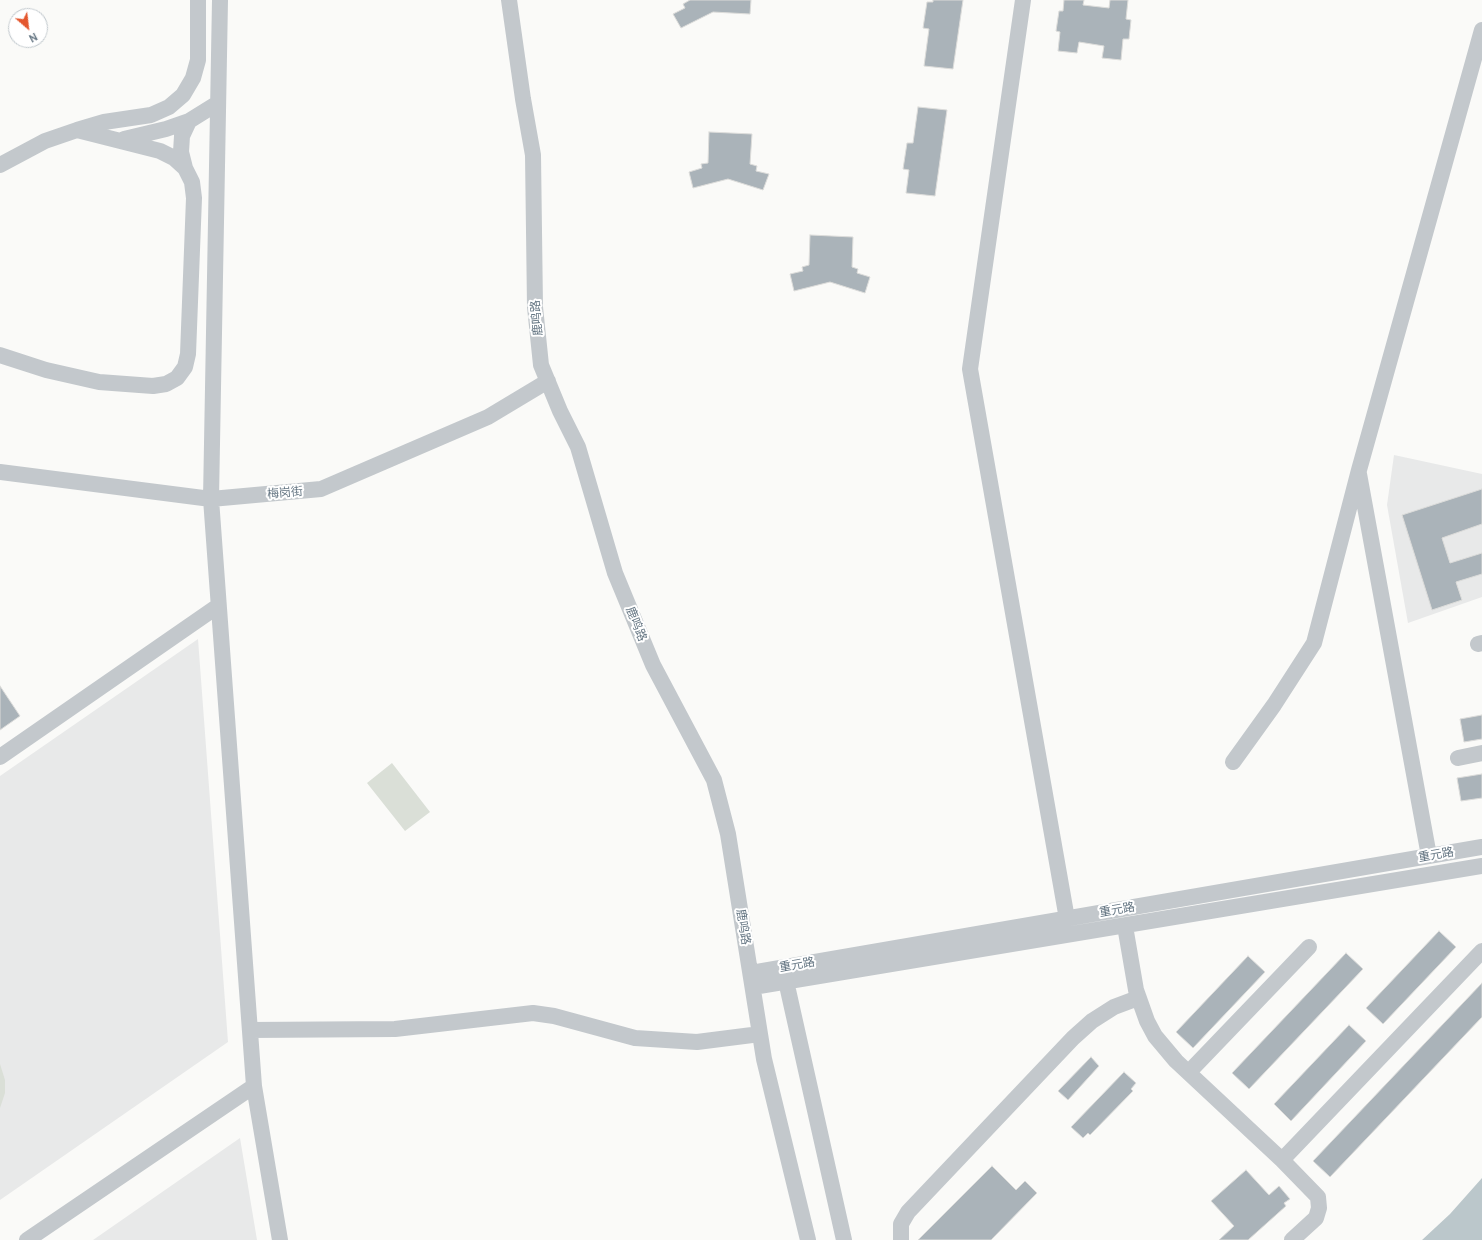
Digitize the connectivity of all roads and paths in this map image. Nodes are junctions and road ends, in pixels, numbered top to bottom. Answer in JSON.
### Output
{"nodes":[{"id":1,"x":198,"y":0,"type":"edge"},
{"id":2,"x":220,"y":0,"type":"edge"},
{"id":3,"x":509,"y":0,"type":"edge"},
{"id":4,"x":1022,"y":0,"type":"edge"},
{"id":5,"x":1482,"y":30,"type":"edge"},
{"id":6,"x":218,"y":103,"type":"junction"},
{"id":7,"x":189,"y":121,"type":"junction"},
{"id":8,"x":78,"y":130,"type":"junction"},
{"id":9,"x":119,"y":140,"type":"junction"},
{"id":10,"x":0,"y":165,"type":"edge"},
{"id":11,"x":185,"y":168,"type":"junction"},
{"id":12,"x":0,"y":355,"type":"edge"},
{"id":13,"x":548,"y":381,"type":"junction"},
{"id":14,"x":1359,"y":470,"type":"junction"},
{"id":15,"x":0,"y":472,"type":"edge"},
{"id":16,"x":211,"y":499,"type":"junction"},
{"id":17,"x":218,"y":606,"type":"junction"},
{"id":18,"x":1482,"y":753,"type":"edge"},
{"id":19,"x":0,"y":757,"type":"edge"},
{"id":20,"x":1458,"y":758,"type":"dead end"},
{"id":21,"x":1233,"y":762,"type":"dead end"},
{"id":22,"x":1482,"y":847,"type":"edge"},
{"id":23,"x":1429,"y":856,"type":"junction"},
{"id":24,"x":1482,"y":866,"type":"edge"},
{"id":25,"x":1067,"y":919,"type":"junction"},
{"id":26,"x":1125,"y":926,"type":"junction"},
{"id":27,"x":1309,"y":947,"type":"dead end"},
{"id":28,"x":1482,"y":951,"type":"edge"},
{"id":29,"x":785,"y":975,"type":"junction"},
{"id":30,"x":752,"y":980,"type":"junction"},
{"id":31,"x":1138,"y":998,"type":"junction"},
{"id":32,"x":250,"y":1030,"type":"junction"},
{"id":33,"x":760,"y":1034,"type":"junction"},
{"id":34,"x":1189,"y":1072,"type":"junction"},
{"id":35,"x":254,"y":1086,"type":"junction"},
{"id":36,"x":1282,"y":1160,"type":"junction"},
{"id":37,"x":27,"y":1240,"type":"edge"},
{"id":38,"x":280,"y":1240,"type":"edge"},
{"id":39,"x":808,"y":1240,"type":"edge"},
{"id":40,"x":844,"y":1240,"type":"edge"},
{"id":41,"x":900,"y":1240,"type":"edge"},
{"id":42,"x":1292,"y":1240,"type":"edge"}],
"edges":[{"from":1,"to":8,"type":"street"},
{"from":2,"to":6,"type":"street"},
{"from":3,"to":13,"type":"street","name":"鹿鸣路"},
{"from":4,"to":25,"type":"street"},
{"from":5,"to":14,"type":"street"},
{"from":6,"to":7,"type":"street"},
{"from":6,"to":16,"type":"street"},
{"from":7,"to":9,"type":"street"},
{"from":7,"to":11,"type":"street"},
{"from":8,"to":9,"type":"street"},
{"from":8,"to":10,"type":"street"},
{"from":9,"to":11,"type":"street"},
{"from":11,"to":12,"type":"street"},
{"from":13,"to":16,"type":"street","name":"梅岗街"},
{"from":13,"to":30,"type":"street","name":"鹿鸣路"},
{"from":14,"to":21,"type":"street"},
{"from":14,"to":23,"type":"street"},
{"from":15,"to":16,"type":"street","name":"梅岗街"},
{"from":16,"to":17,"type":"street"},
{"from":17,"to":19,"type":"street"},
{"from":17,"to":32,"type":"street"},
{"from":18,"to":20,"type":"street"},
{"from":22,"to":23,"type":"street","name":"重元路"},
{"from":23,"to":25,"type":"street","name":"重元路"},
{"from":24,"to":26,"type":"street","name":"重元路"},
{"from":25,"to":29,"type":"street","name":"重元路"},
{"from":26,"to":29,"type":"street","name":"重元路"},
{"from":26,"to":31,"type":"street"},
{"from":27,"to":34,"type":"street"},
{"from":28,"to":36,"type":"street"},
{"from":29,"to":30,"type":"street","name":"重元路"},
{"from":29,"to":40,"type":"street"},
{"from":30,"to":33,"type":"street","name":"鹿鸣路"},
{"from":31,"to":34,"type":"street"},
{"from":31,"to":41,"type":"street"},
{"from":32,"to":33,"type":"street"},
{"from":32,"to":35,"type":"street"},
{"from":33,"to":39,"type":"street","name":"鹿鸣路"},
{"from":34,"to":36,"type":"street"},
{"from":35,"to":37,"type":"street"},
{"from":35,"to":38,"type":"street"},
{"from":36,"to":42,"type":"street"}]}
